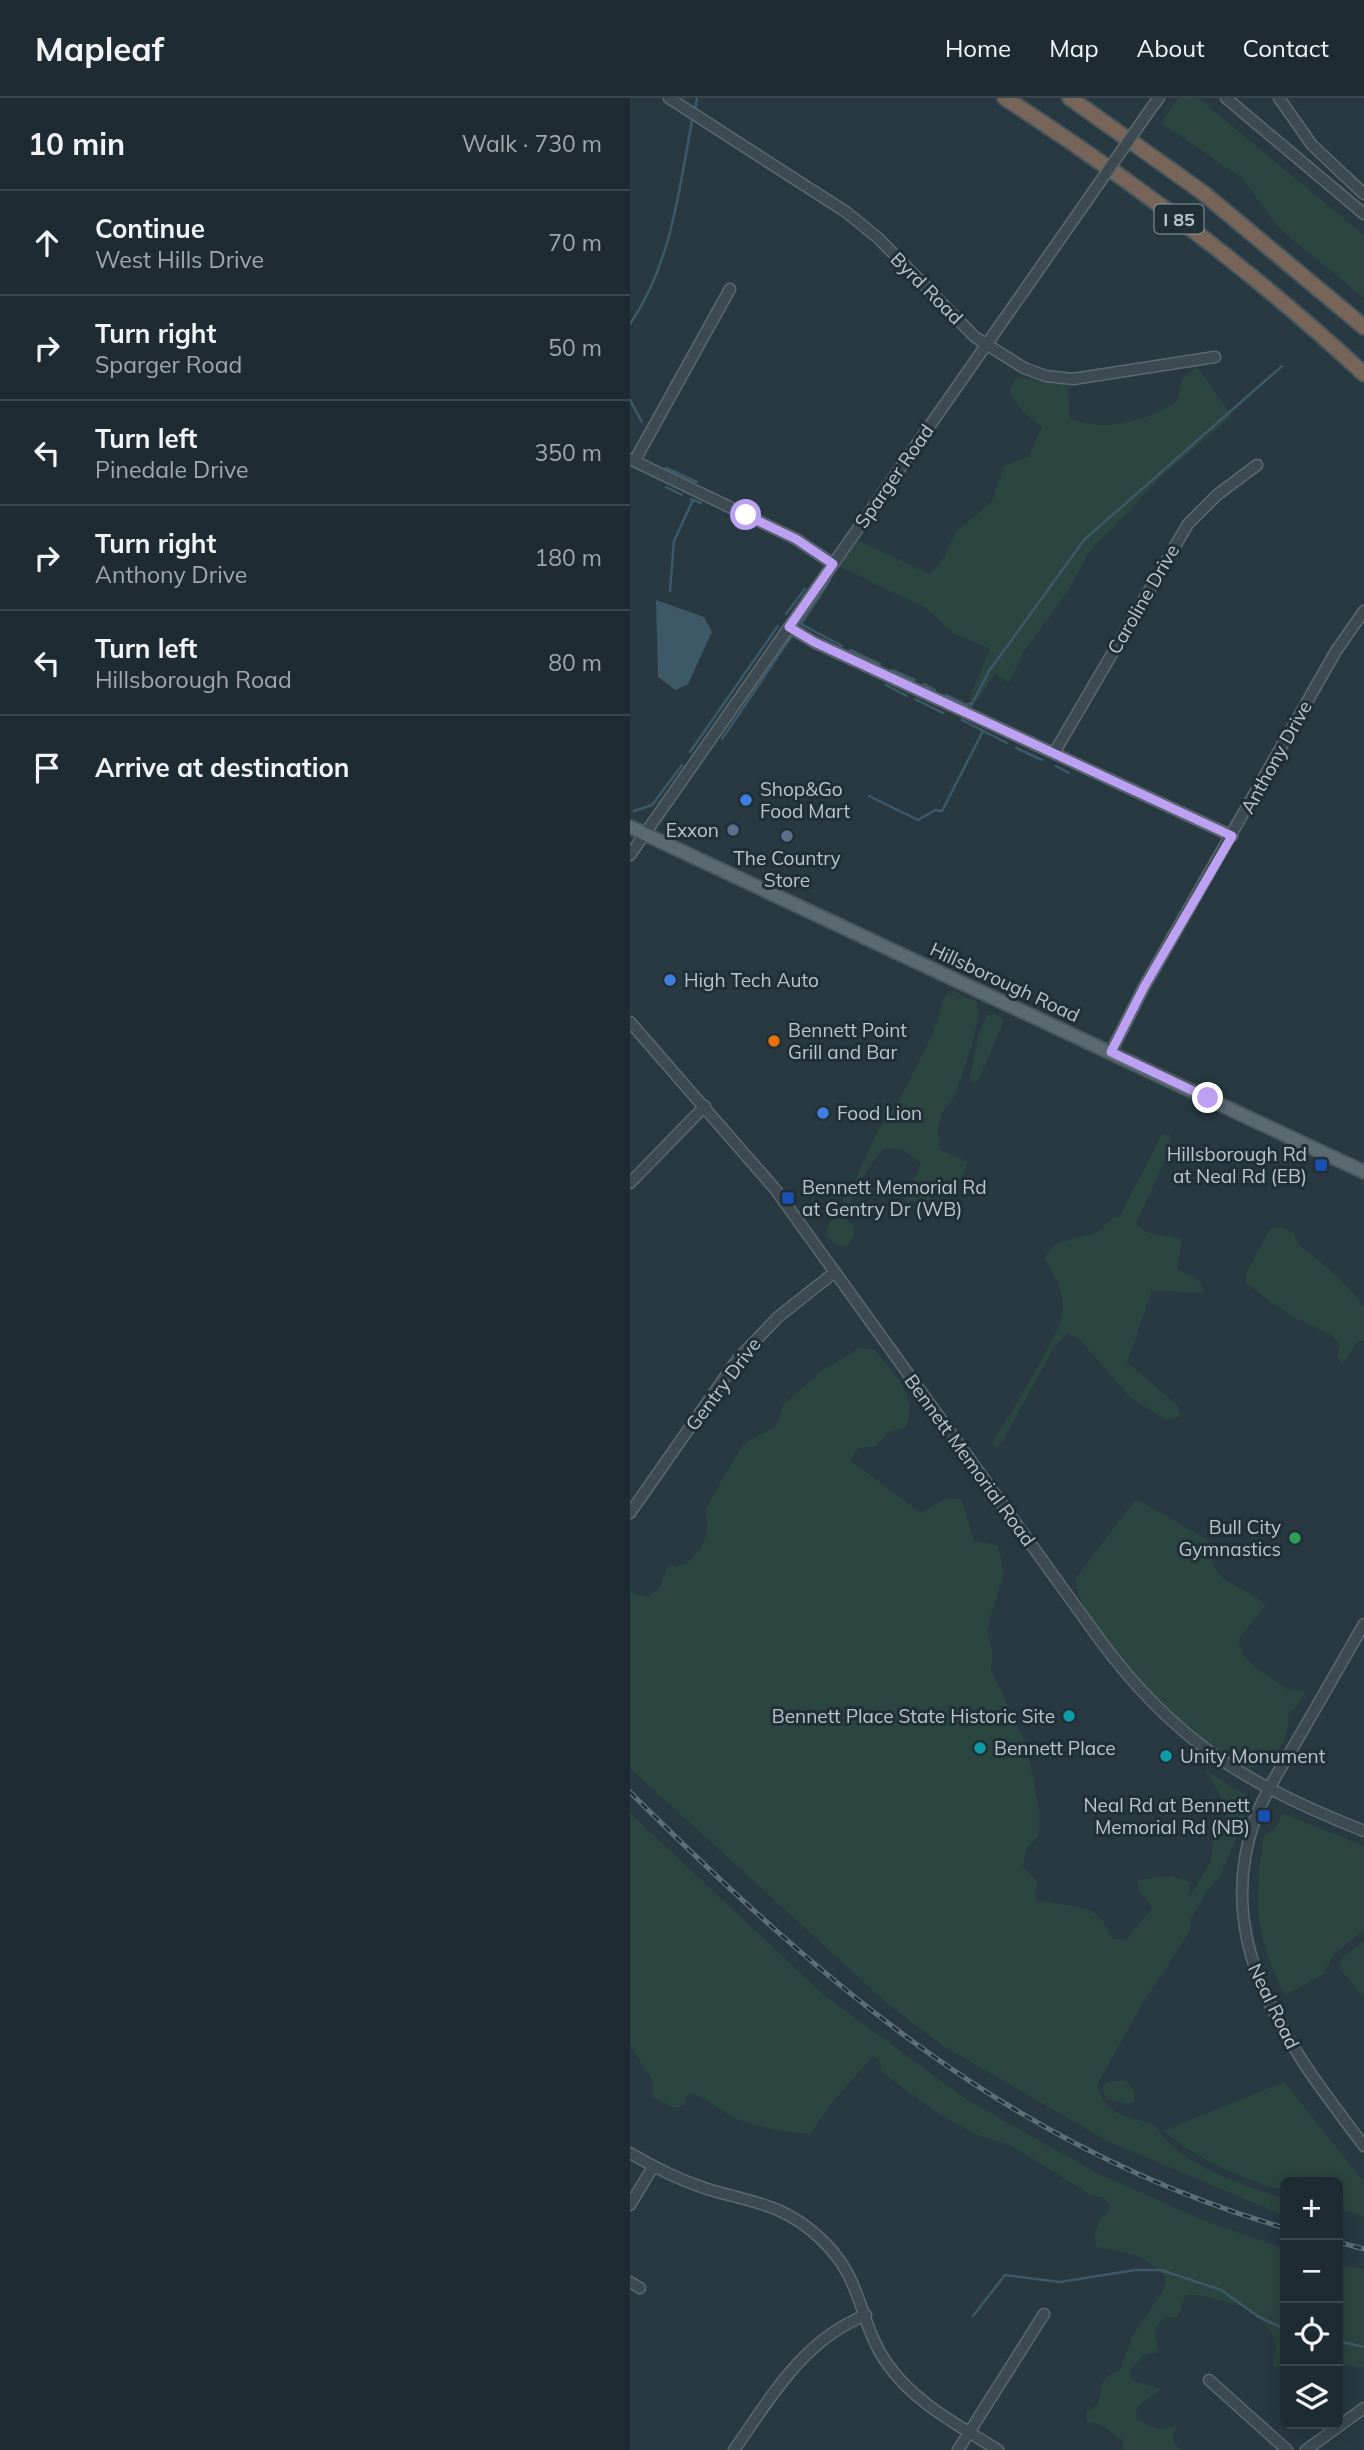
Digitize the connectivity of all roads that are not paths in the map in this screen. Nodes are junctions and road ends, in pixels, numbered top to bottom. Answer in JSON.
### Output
{"nodes":[{"id":1,"x":670,"y":98,"type":"edge"},
{"id":2,"x":1005,"y":98,"type":"edge"},
{"id":3,"x":1070,"y":98,"type":"edge"},
{"id":4,"x":1226,"y":98,"type":"edge"},
{"id":5,"x":1279,"y":98,"type":"edge"},
{"id":6,"x":1155,"y":103,"type":"edge"},
{"id":7,"x":1364,"y":194,"type":"edge"},
{"id":8,"x":1364,"y":214,"type":"edge"},
{"id":9,"x":730,"y":289,"type":"dead end"},
{"id":10,"x":1364,"y":327,"type":"edge"},
{"id":11,"x":986,"y":346,"type":"junction"},
{"id":12,"x":1215,"y":357,"type":"dead end"},
{"id":13,"x":1364,"y":374,"type":"edge"},
{"id":14,"x":633,"y":459,"type":"edge"},
{"id":15,"x":1256,"y":465,"type":"dead end"},
{"id":16,"x":833,"y":564,"type":"junction"},
{"id":17,"x":1364,"y":611,"type":"edge"},
{"id":18,"x":789,"y":627,"type":"junction"},
{"id":19,"x":1054,"y":753,"type":"junction"},
{"id":20,"x":630,"y":827,"type":"edge"},
{"id":21,"x":644,"y":834,"type":"junction"},
{"id":22,"x":1232,"y":836,"type":"junction"},
{"id":23,"x":630,"y":855,"type":"edge"},
{"id":24,"x":630,"y":1022,"type":"edge"},
{"id":25,"x":1111,"y":1052,"type":"junction"},
{"id":26,"x":705,"y":1106,"type":"junction"},
{"id":27,"x":1364,"y":1172,"type":"edge"},
{"id":28,"x":630,"y":1183,"type":"edge"},
{"id":29,"x":835,"y":1272,"type":"junction"},
{"id":30,"x":630,"y":1513,"type":"edge"},
{"id":31,"x":1364,"y":1624,"type":"edge"},
{"id":32,"x":1269,"y":1790,"type":"junction"},
{"id":33,"x":1364,"y":1831,"type":"edge"},
{"id":34,"x":1364,"y":2146,"type":"edge"},
{"id":35,"x":630,"y":2153,"type":"edge"},
{"id":36,"x":653,"y":2167,"type":"junction"},
{"id":37,"x":630,"y":2205,"type":"edge"},
{"id":38,"x":630,"y":2282,"type":"edge"},
{"id":39,"x":640,"y":2288,"type":"dead end"},
{"id":40,"x":1044,"y":2314,"type":"dead end"},
{"id":41,"x":866,"y":2315,"type":"junction"},
{"id":42,"x":1209,"y":2380,"type":"dead end"},
{"id":43,"x":1364,"y":2408,"type":"edge"},
{"id":44,"x":970,"y":2432,"type":"junction"},
{"id":45,"x":734,"y":2450,"type":"edge"},
{"id":46,"x":958,"y":2450,"type":"edge"},
{"id":47,"x":998,"y":2450,"type":"edge"},
{"id":48,"x":1287,"y":2450,"type":"edge"},
{"id":49,"x":1306,"y":2450,"type":"edge"}],
"edges":[{"from":1,"to":11,"type":"street","name":"Byrd Road"},
{"from":2,"to":13,"type":"highway","number":"I 85"},
{"from":3,"to":10,"type":"highway","number":"I 85"},
{"from":4,"to":8,"type":"street"},
{"from":5,"to":7,"type":"street"},
{"from":6,"to":11,"type":"street","name":"Sparger Road","bridge":true},
{"from":9,"to":14,"type":"street"},
{"from":11,"to":12,"type":"street","name":"Byrd Road"},
{"from":11,"to":16,"type":"street","name":"Sparger Road"},
{"from":14,"to":16,"type":"street"},
{"from":15,"to":19,"type":"street","name":"Caroline Drive"},
{"from":16,"to":18,"type":"street","name":"Sparger Road"},
{"from":17,"to":22,"type":"street","name":"Anthony Drive"},
{"from":18,"to":19,"type":"street"},
{"from":18,"to":21,"type":"street","name":"Sparger Road"},
{"from":19,"to":22,"type":"street"},
{"from":20,"to":21,"type":"main road","name":"Hillsborough Road"},
{"from":21,"to":23,"type":"street","name":"Sparger Road"},
{"from":21,"to":25,"type":"main road","name":"Hillsborough Road"},
{"from":22,"to":25,"type":"street","name":"Anthony Drive"},
{"from":24,"to":26,"type":"street","name":"Bennett Memorial Road"},
{"from":25,"to":27,"type":"main road","name":"Hillsborough Road"},
{"from":26,"to":28,"type":"street"},
{"from":26,"to":29,"type":"street","name":"Bennett Memorial Road"},
{"from":29,"to":30,"type":"street","name":"Gentry Drive"},
{"from":29,"to":32,"type":"street","name":"Bennett Memorial Road"},
{"from":31,"to":32,"type":"street","name":"Neal Road"},
{"from":32,"to":33,"type":"street","name":"Bennett Memorial Road"},
{"from":32,"to":34,"type":"street","name":"Neal Road"},
{"from":35,"to":36,"type":"street"},
{"from":36,"to":37,"type":"street"},
{"from":36,"to":41,"type":"street"},
{"from":38,"to":39,"type":"street"},
{"from":40,"to":44,"type":"street"},
{"from":41,"to":44,"type":"street"},
{"from":41,"to":45,"type":"street"},
{"from":42,"to":48,"type":"street"},
{"from":43,"to":49,"type":"street"},
{"from":44,"to":46,"type":"street"},
{"from":44,"to":47,"type":"street"}]}
